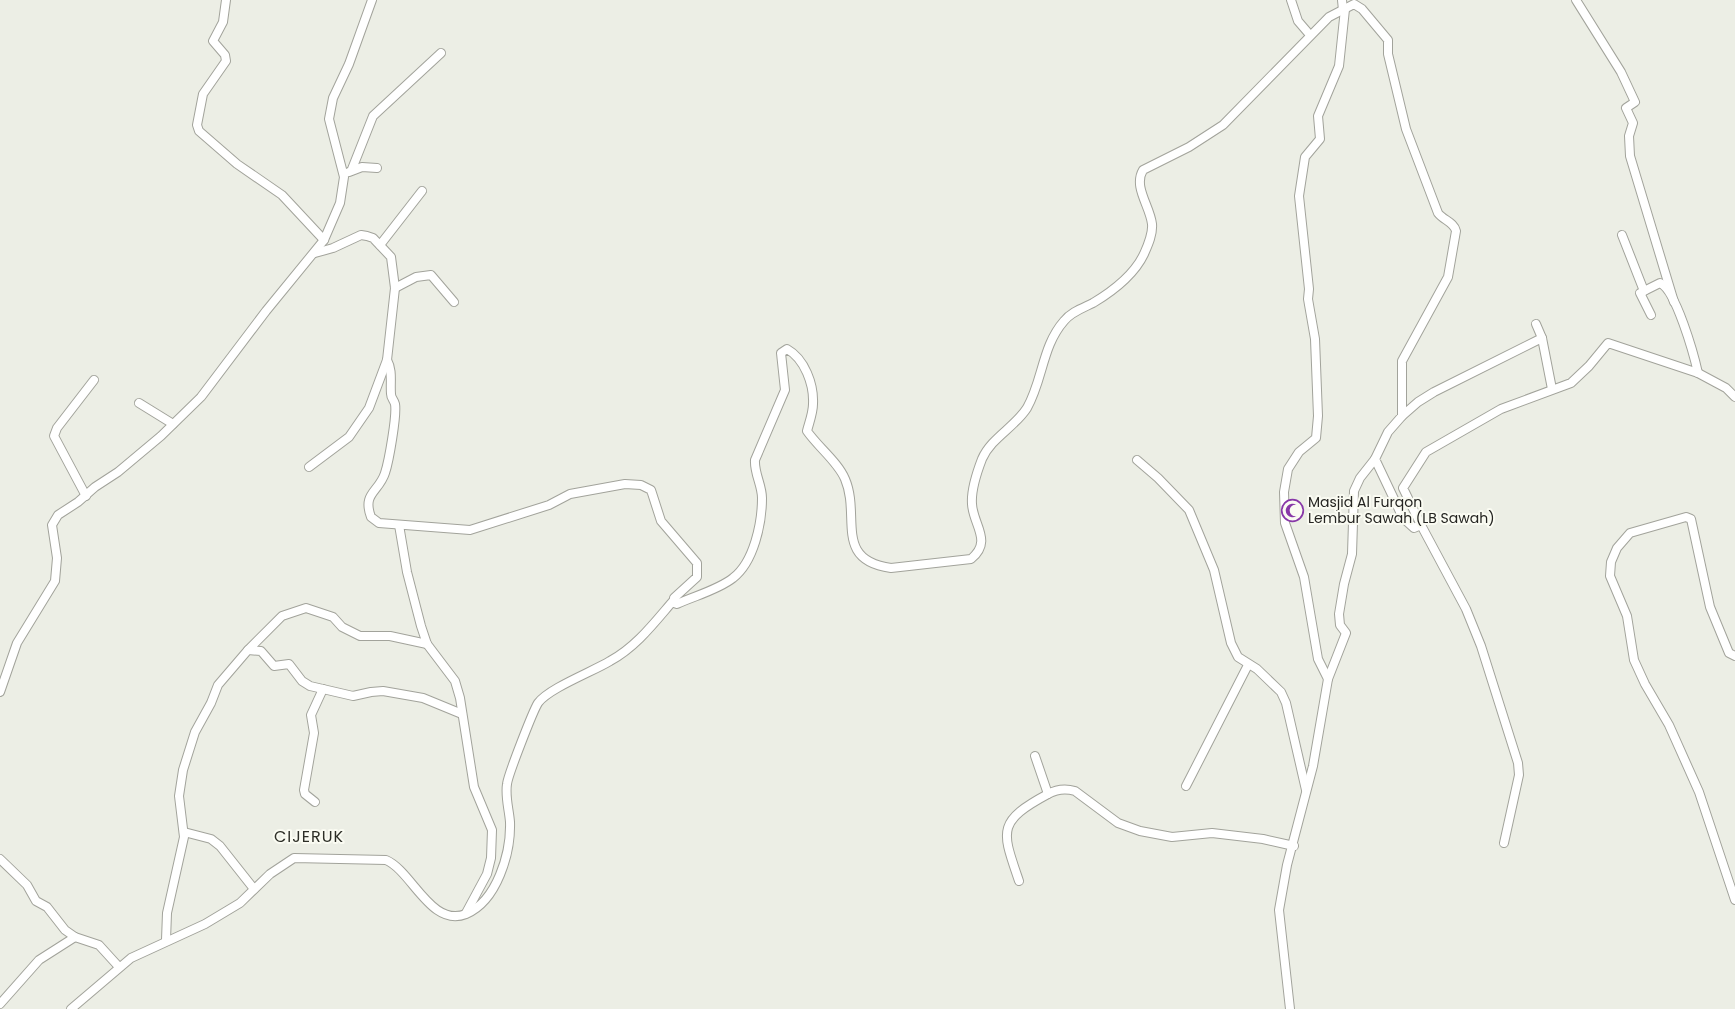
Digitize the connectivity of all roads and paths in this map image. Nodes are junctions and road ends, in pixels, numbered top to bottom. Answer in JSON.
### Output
{"nodes":[{"id":1,"x":226,"y":0,"type":"edge"},
{"id":2,"x":372,"y":0,"type":"edge"},
{"id":3,"x":1291,"y":0,"type":"edge"},
{"id":4,"x":1342,"y":0,"type":"edge"},
{"id":5,"x":1576,"y":0,"type":"edge"},
{"id":6,"x":1344,"y":10,"type":"junction"},
{"id":7,"x":1310,"y":35,"type":"junction"},
{"id":8,"x":441,"y":53,"type":"dead end"},
{"id":9,"x":377,"y":168,"type":"dead end"},
{"id":10,"x":352,"y":169,"type":"junction"},
{"id":11,"x":344,"y":177,"type":"junction"},
{"id":12,"x":422,"y":191,"type":"dead end"},
{"id":13,"x":1622,"y":235,"type":"dead end"},
{"id":14,"x":324,"y":240,"type":"junction"},
{"id":15,"x":380,"y":245,"type":"junction"},
{"id":16,"x":311,"y":255,"type":"junction"},
{"id":17,"x":395,"y":288,"type":"junction"},
{"id":18,"x":1644,"y":291,"type":"junction"},
{"id":19,"x":454,"y":302,"type":"dead end"},
{"id":20,"x":1674,"y":302,"type":"junction"},
{"id":21,"x":1651,"y":314,"type":"dead end"},
{"id":22,"x":1536,"y":324,"type":"dead end"},
{"id":23,"x":1542,"y":338,"type":"junction"},
{"id":24,"x":386,"y":360,"type":"junction"},
{"id":25,"x":1698,"y":373,"type":"junction"},
{"id":26,"x":94,"y":380,"type":"dead end"},
{"id":27,"x":1552,"y":389,"type":"junction"},
{"id":28,"x":1735,"y":396,"type":"edge"},
{"id":29,"x":139,"y":404,"type":"dead end"},
{"id":30,"x":1402,"y":416,"type":"junction"},
{"id":31,"x":174,"y":424,"type":"junction"},
{"id":32,"x":1375,"y":459,"type":"junction"},
{"id":33,"x":1136,"y":460,"type":"dead end"},
{"id":34,"x":309,"y":468,"type":"dead end"},
{"id":35,"x":86,"y":496,"type":"junction"},
{"id":36,"x":399,"y":525,"type":"junction"},
{"id":37,"x":1421,"y":525,"type":"junction"},
{"id":38,"x":673,"y":601,"type":"junction"},
{"id":39,"x":427,"y":644,"type":"junction"},
{"id":40,"x":248,"y":650,"type":"junction"},
{"id":41,"x":1735,"y":656,"type":"edge"},
{"id":42,"x":1248,"y":665,"type":"junction"},
{"id":43,"x":1328,"y":680,"type":"junction"},
{"id":44,"x":322,"y":689,"type":"junction"},
{"id":45,"x":0,"y":692,"type":"edge"},
{"id":46,"x":462,"y":714,"type":"junction"},
{"id":47,"x":1035,"y":756,"type":"dead end"},
{"id":48,"x":1186,"y":786,"type":"dead end"},
{"id":49,"x":1306,"y":792,"type":"junction"},
{"id":50,"x":1048,"y":794,"type":"junction"},
{"id":51,"x":315,"y":802,"type":"dead end"},
{"id":52,"x":184,"y":832,"type":"junction"},
{"id":53,"x":1504,"y":843,"type":"dead end"},
{"id":54,"x":1294,"y":846,"type":"junction"},
{"id":55,"x":0,"y":859,"type":"edge"},
{"id":56,"x":1019,"y":881,"type":"dead end"},
{"id":57,"x":254,"y":889,"type":"junction"},
{"id":58,"x":1735,"y":900,"type":"edge"},
{"id":59,"x":466,"y":914,"type":"junction"},
{"id":60,"x":75,"y":937,"type":"junction"},
{"id":61,"x":166,"y":940,"type":"junction"},
{"id":62,"x":119,"y":967,"type":"junction"},
{"id":63,"x":0,"y":1004,"type":"edge"},
{"id":64,"x":71,"y":1009,"type":"edge"},
{"id":65,"x":1290,"y":1009,"type":"edge"}],
"edges":[{"from":1,"to":14,"type":"street"},
{"from":2,"to":11,"type":"street"},
{"from":3,"to":7,"type":"street"},
{"from":4,"to":6,"type":"street"},
{"from":5,"to":20,"type":"street"},
{"from":6,"to":7,"type":"street"},
{"from":6,"to":30,"type":"street"},
{"from":6,"to":43,"type":"street"},
{"from":7,"to":38,"type":"street"},
{"from":8,"to":10,"type":"street"},
{"from":9,"to":10,"type":"street"},
{"from":10,"to":11,"type":"street"},
{"from":11,"to":14,"type":"street"},
{"from":12,"to":15,"type":"street"},
{"from":13,"to":18,"type":"street"},
{"from":14,"to":16,"type":"street"},
{"from":15,"to":16,"type":"street"},
{"from":15,"to":17,"type":"street"},
{"from":16,"to":31,"type":"street"},
{"from":17,"to":19,"type":"street"},
{"from":17,"to":24,"type":"street"},
{"from":18,"to":20,"type":"street"},
{"from":18,"to":21,"type":"street"},
{"from":20,"to":25,"type":"street"},
{"from":22,"to":23,"type":"street"},
{"from":23,"to":27,"type":"street"},
{"from":23,"to":30,"type":"street"},
{"from":24,"to":34,"type":"street"},
{"from":24,"to":36,"type":"street"},
{"from":25,"to":27,"type":"street"},
{"from":25,"to":28,"type":"street"},
{"from":26,"to":35,"type":"street"},
{"from":27,"to":37,"type":"street"},
{"from":29,"to":31,"type":"street"},
{"from":30,"to":32,"type":"street"},
{"from":31,"to":35,"type":"street"},
{"from":32,"to":37,"type":"street"},
{"from":32,"to":43,"type":"street"},
{"from":33,"to":42,"type":"street"},
{"from":35,"to":45,"type":"street"},
{"from":36,"to":38,"type":"street"},
{"from":36,"to":39,"type":"street"},
{"from":37,"to":53,"type":"street"},
{"from":38,"to":59,"type":"street"},
{"from":39,"to":40,"type":"street"},
{"from":39,"to":46,"type":"street"},
{"from":40,"to":44,"type":"street"},
{"from":40,"to":52,"type":"street"},
{"from":41,"to":58,"type":"street"},
{"from":42,"to":48,"type":"street"},
{"from":42,"to":49,"type":"street"},
{"from":43,"to":49,"type":"street"},
{"from":44,"to":46,"type":"street"},
{"from":44,"to":51,"type":"street"},
{"from":46,"to":59,"type":"street"},
{"from":47,"to":50,"type":"street"},
{"from":49,"to":54,"type":"street"},
{"from":50,"to":54,"type":"street"},
{"from":50,"to":56,"type":"street"},
{"from":52,"to":57,"type":"street"},
{"from":52,"to":61,"type":"street"},
{"from":54,"to":65,"type":"street"},
{"from":55,"to":60,"type":"street"},
{"from":57,"to":59,"type":"street"},
{"from":57,"to":61,"type":"street"},
{"from":60,"to":62,"type":"street"},
{"from":60,"to":63,"type":"street"},
{"from":61,"to":62,"type":"street"},
{"from":62,"to":64,"type":"street"}]}
